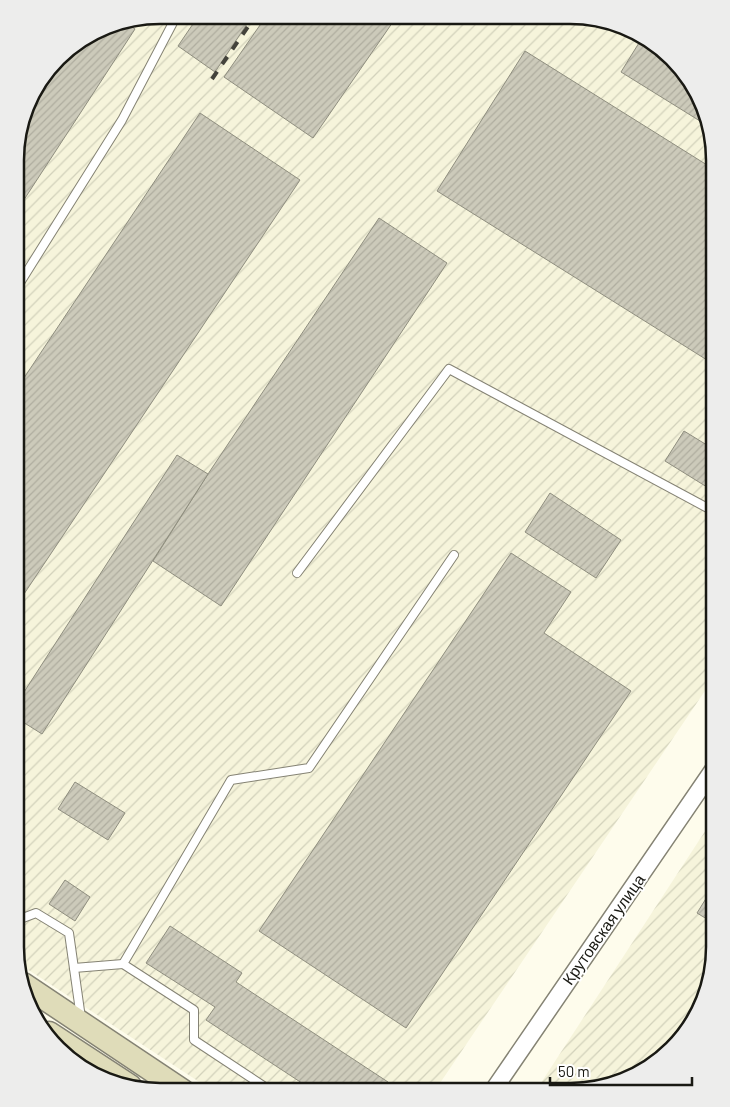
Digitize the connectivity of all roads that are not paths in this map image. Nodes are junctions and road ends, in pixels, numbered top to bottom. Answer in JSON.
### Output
{"nodes":[{"id":1,"x":172,"y":24,"type":"edge"},
{"id":2,"x":24,"y":276,"type":"edge"},
{"id":3,"x":706,"y":507,"type":"edge"},
{"id":4,"x":454,"y":555,"type":"dead end"},
{"id":5,"x":297,"y":572,"type":"dead end"},
{"id":6,"x":706,"y":780,"type":"edge"},
{"id":7,"x":24,"y":918,"type":"edge"},
{"id":8,"x":123,"y":964,"type":"junction"},
{"id":9,"x":74,"y":968,"type":"junction"},
{"id":10,"x":31,"y":990,"type":"edge"},
{"id":11,"x":81,"y":1023,"type":"junction"},
{"id":12,"x":64,"y":1043,"type":"edge"},
{"id":13,"x":113,"y":1075,"type":"edge"},
{"id":14,"x":171,"y":1083,"type":"edge"},
{"id":15,"x":259,"y":1083,"type":"edge"},
{"id":16,"x":498,"y":1083,"type":"edge"}],
"edges":[{"from":1,"to":2,"type":"lane"},
{"from":3,"to":5,"type":"lane"},
{"from":4,"to":8,"type":"lane"},
{"from":6,"to":16,"type":"street","name":"Крутовская улица"},
{"from":7,"to":9,"type":"lane"},
{"from":8,"to":9,"type":"lane"},
{"from":8,"to":15,"type":"lane"},
{"from":9,"to":11,"type":"lane"},
{"from":10,"to":11,"type":"main road"},
{"from":11,"to":14,"type":"main road"},
{"from":12,"to":13,"type":"main road"}]}
